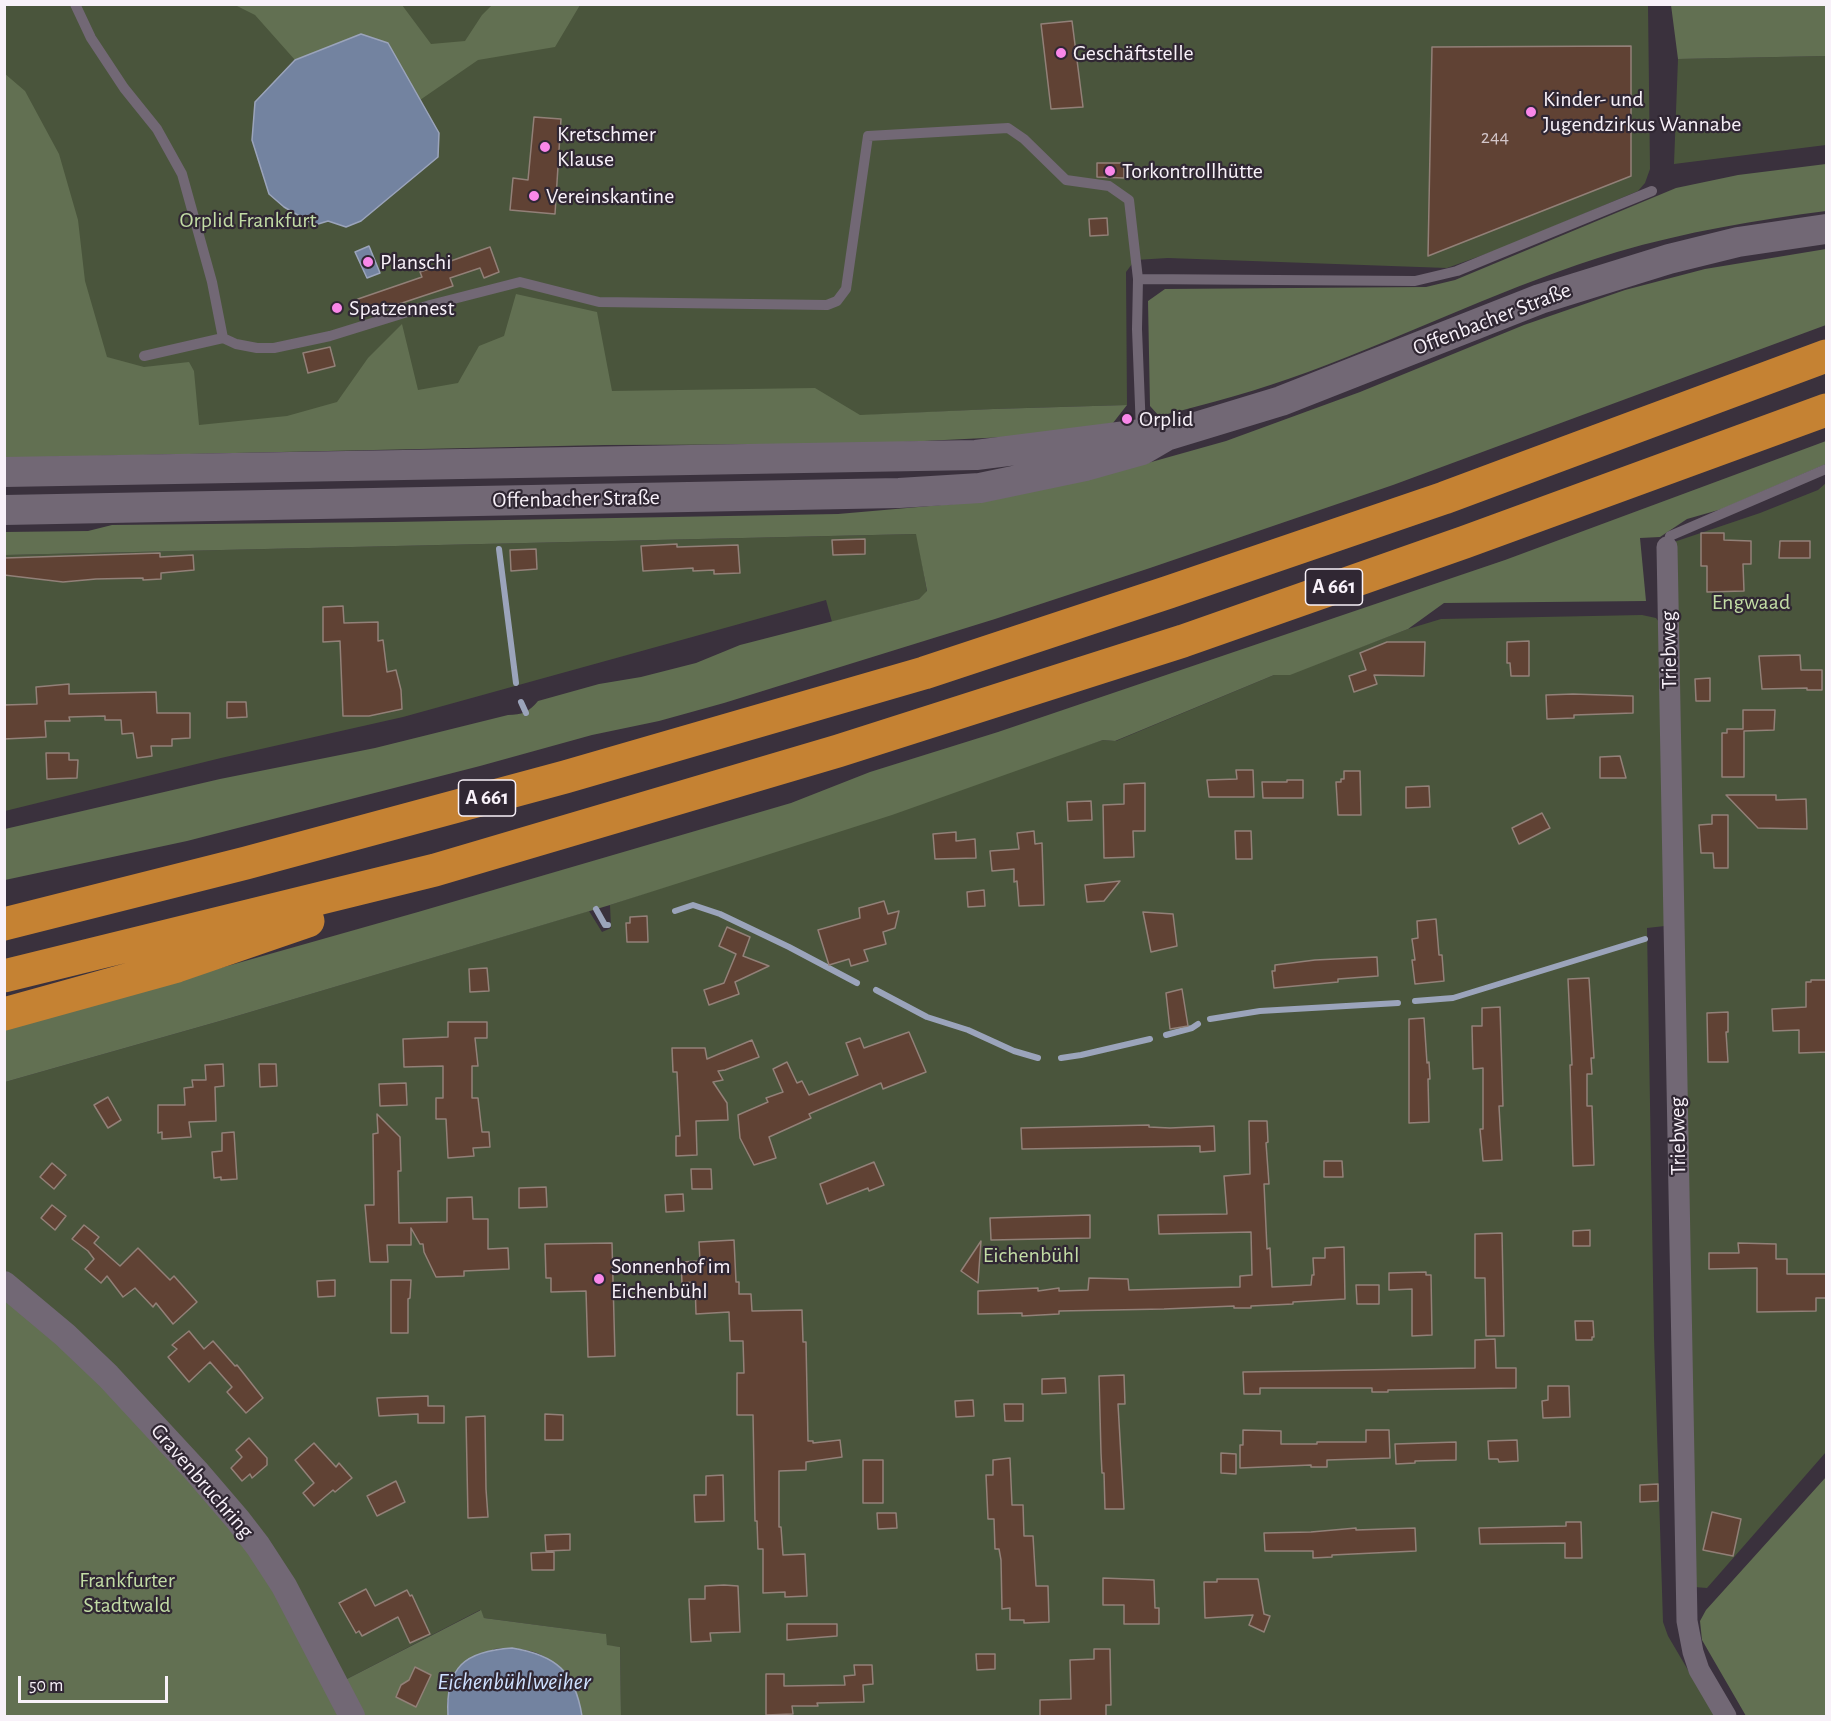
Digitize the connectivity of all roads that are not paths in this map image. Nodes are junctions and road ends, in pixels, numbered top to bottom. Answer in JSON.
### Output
{"nodes":[{"id":1,"x":75,"y":4,"type":"edge"},
{"id":2,"x":1652,"y":191,"type":"dead end"},
{"id":3,"x":1827,"y":229,"type":"edge"},
{"id":4,"x":1138,"y":279,"type":"junction"},
{"id":5,"x":222,"y":338,"type":"junction"},
{"id":6,"x":144,"y":356,"type":"dead end"},
{"id":7,"x":1827,"y":356,"type":"edge"},
{"id":8,"x":1827,"y":410,"type":"edge"},
{"id":9,"x":1150,"y":440,"type":"junction"},
{"id":10,"x":1827,"y":469,"type":"edge"},
{"id":11,"x":4,"y":472,"type":"edge"},
{"id":12,"x":4,"y":510,"type":"edge"},
{"id":13,"x":1667,"y":547,"type":"joint"},
{"id":14,"x":246,"y":863,"type":"junction"},
{"id":15,"x":435,"y":870,"type":"junction"},
{"id":16,"x":4,"y":901,"type":"edge"},
{"id":17,"x":4,"y":924,"type":"edge"},
{"id":18,"x":4,"y":976,"type":"edge"},
{"id":19,"x":4,"y":1014,"type":"edge"},
{"id":20,"x":4,"y":1284,"type":"edge"},
{"id":21,"x":352,"y":1716,"type":"edge"},
{"id":22,"x":1726,"y":1716,"type":"edge"}],
"edges":[{"from":1,"to":5,"type":"lane"},
{"from":2,"to":4,"type":"lane"},
{"from":3,"to":9,"type":"main road","name":"Offenbacher Straße"},
{"from":4,"to":5,"type":"lane"},
{"from":4,"to":9,"type":"lane"},
{"from":5,"to":6,"type":"lane"},
{"from":7,"to":14,"type":"highway","number":"A 661"},
{"from":8,"to":15,"type":"highway","number":"A 661"},
{"from":9,"to":11,"type":"main road","name":"Offenbacher Straße"},
{"from":9,"to":12,"type":"main road","name":"Offenbacher Straße"},
{"from":10,"to":13,"type":"lane"},
{"from":13,"to":22,"type":"street","name":"Triebweg"},
{"from":14,"to":16,"type":"highway"},
{"from":14,"to":17,"type":"highway","number":"A 661"},
{"from":15,"to":18,"type":"highway","number":"A 661"},
{"from":15,"to":19,"type":"highway"},
{"from":20,"to":21,"type":"street","name":"Gravenbruchring"}]}
